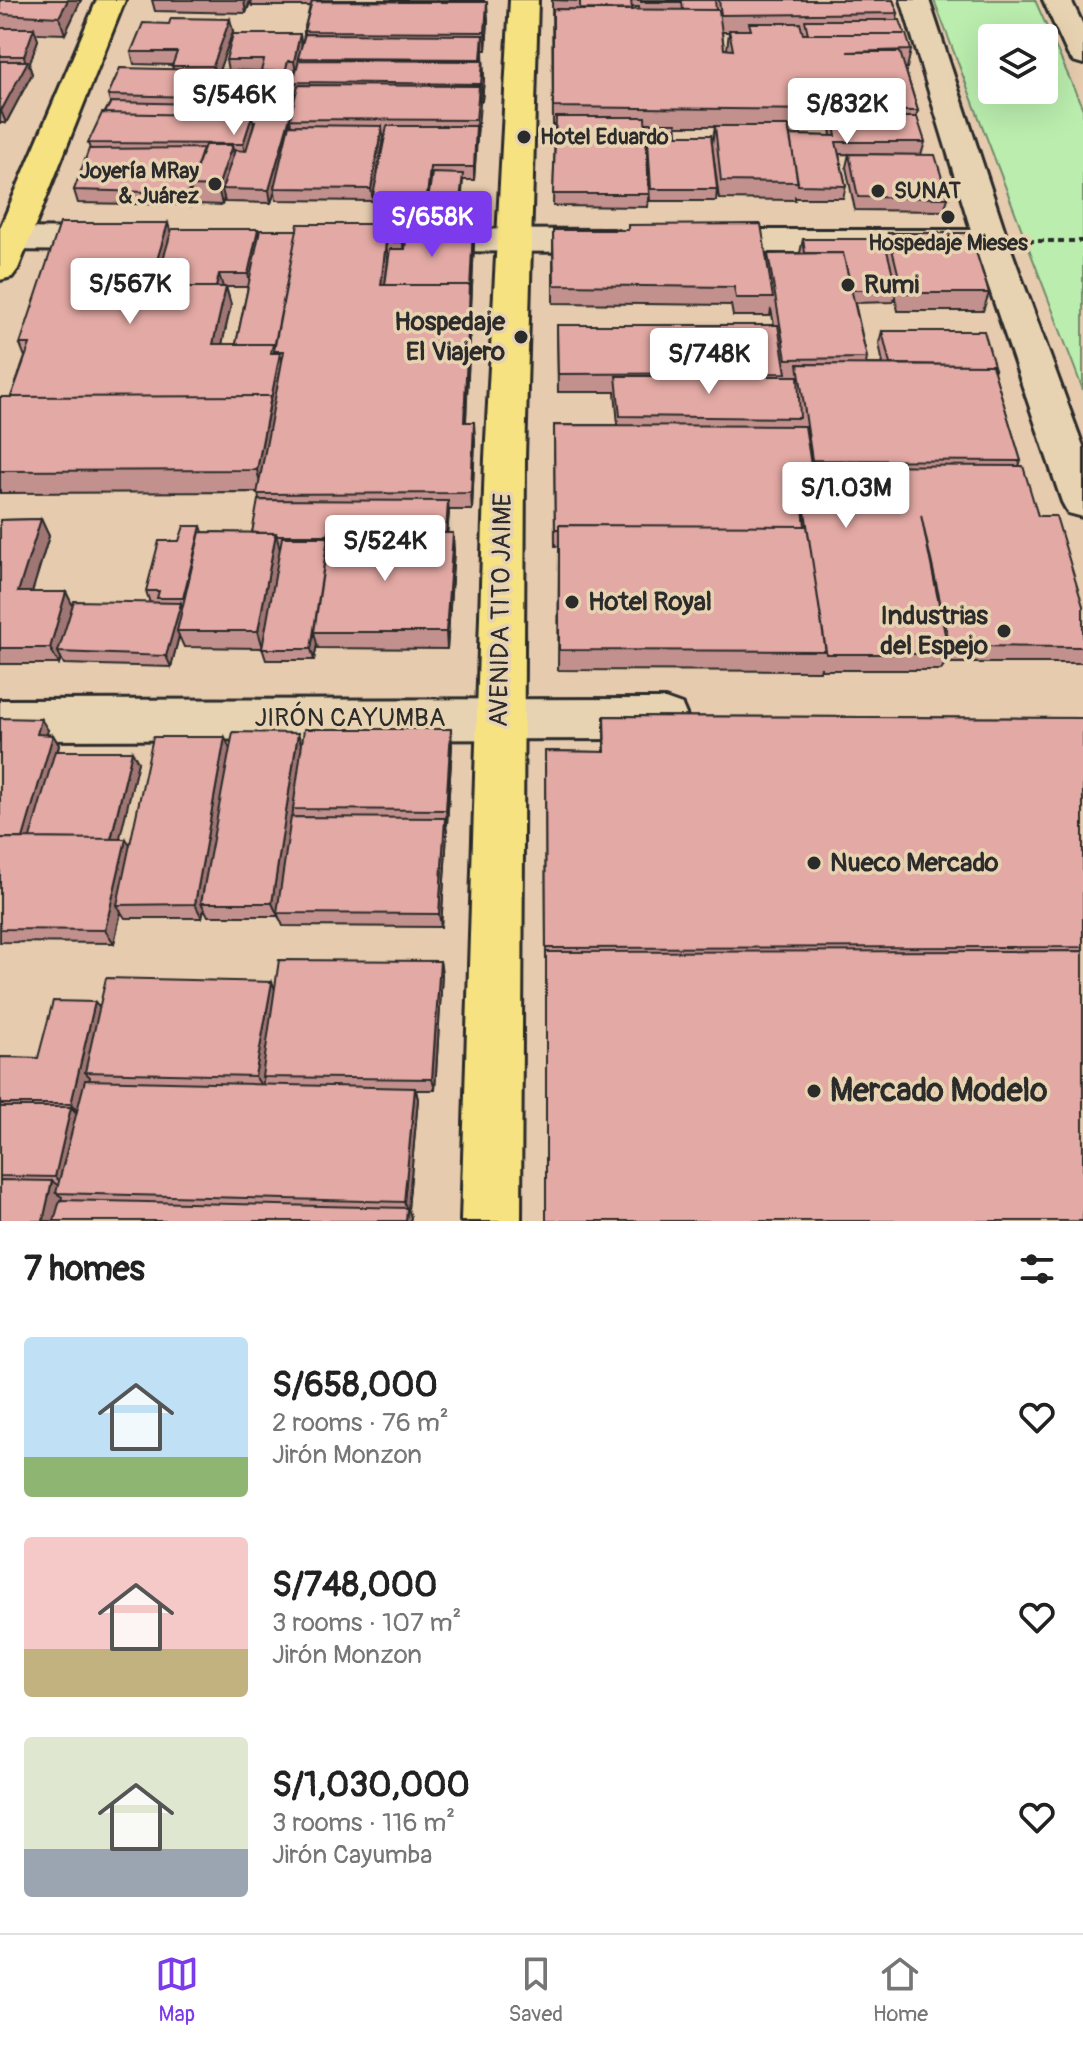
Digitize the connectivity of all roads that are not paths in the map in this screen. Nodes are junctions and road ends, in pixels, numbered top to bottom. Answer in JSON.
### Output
{"nodes":[{"id":1,"x":111,"y":0,"type":"edge"},
{"id":2,"x":524,"y":0,"type":"edge"},
{"id":3,"x":915,"y":0,"type":"edge"},
{"id":4,"x":1057,"y":0,"type":"edge"},
{"id":5,"x":1083,"y":55,"type":"edge"},
{"id":6,"x":152,"y":240,"type":"edge"},
{"id":7,"x":386,"y":240,"type":"edge"},
{"id":8,"x":510,"y":240,"type":"junction"},
{"id":9,"x":991,"y":241,"type":"junction"},
{"id":10,"x":4,"y":249,"type":"edge"},
{"id":11,"x":1083,"y":502,"type":"edge"},
{"id":12,"x":498,"y":717,"type":"junction"},
{"id":13,"x":703,"y":719,"type":"edge"},
{"id":14,"x":0,"y":720,"type":"edge"},
{"id":15,"x":491,"y":1221,"type":"edge"}],
"edges":[{"from":1,"to":10,"type":"highway"},
{"from":2,"to":8,"type":"highway","name":"AVENIDA TITO JAIME"},
{"from":3,"to":9,"type":"street"},
{"from":4,"to":5,"type":"street"},
{"from":6,"to":10,"type":"street"},
{"from":7,"to":8,"type":"street"},
{"from":8,"to":9,"type":"street"},
{"from":8,"to":12,"type":"highway","name":"AVENIDA TITO JAIME"},
{"from":9,"to":11,"type":"street"},
{"from":12,"to":13,"type":"street","name":"JIRÓN CAYUMBA"},
{"from":12,"to":14,"type":"street","name":"JIRÓN CAYUMBA"},
{"from":12,"to":15,"type":"highway","name":"AVENIDA TITO JAIME"}]}
